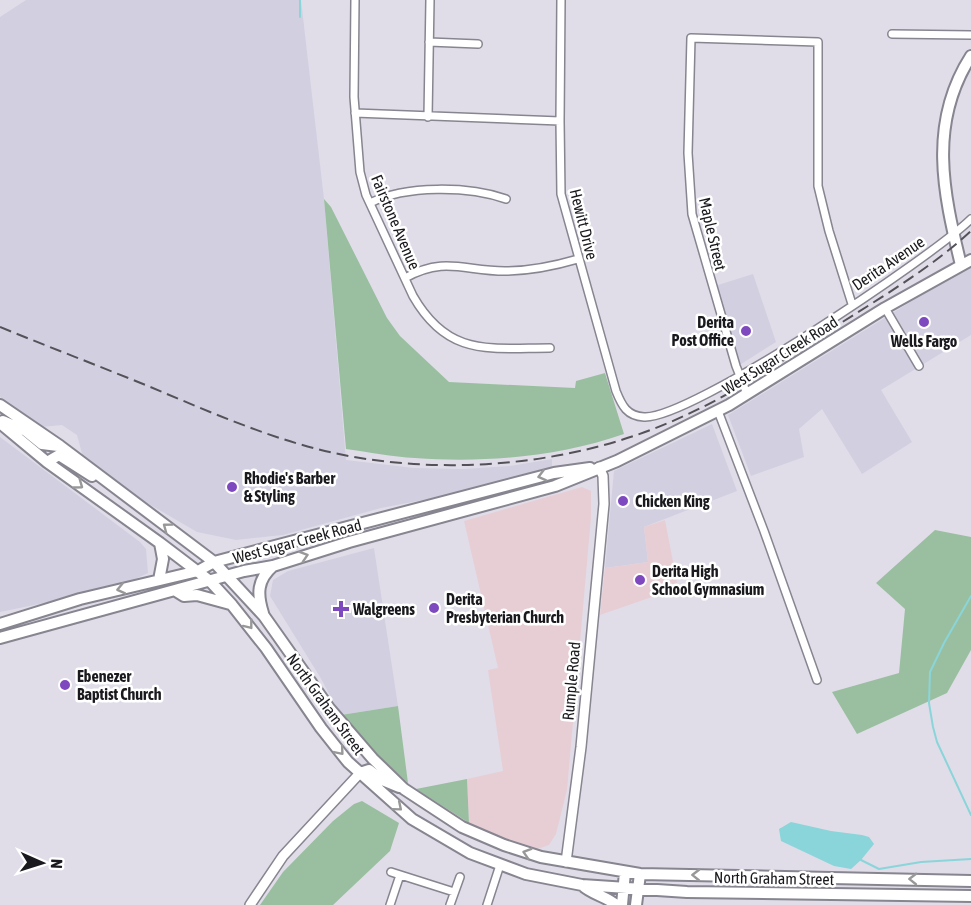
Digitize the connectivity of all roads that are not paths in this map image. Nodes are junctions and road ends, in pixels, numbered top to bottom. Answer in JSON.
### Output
{"nodes":[{"id":1,"x":355,"y":0,"type":"edge"},
{"id":2,"x":430,"y":0,"type":"edge"},
{"id":3,"x":561,"y":0,"type":"edge"},
{"id":4,"x":892,"y":34,"type":"dead end"},
{"id":5,"x":971,"y":35,"type":"edge"},
{"id":6,"x":429,"y":42,"type":"junction"},
{"id":7,"x":478,"y":44,"type":"dead end"},
{"id":8,"x":971,"y":56,"type":"edge"},
{"id":9,"x":355,"y":113,"type":"junction"},
{"id":10,"x":428,"y":117,"type":"junction"},
{"id":11,"x":560,"y":121,"type":"junction"},
{"id":12,"x":506,"y":199,"type":"dead end"},
{"id":13,"x":370,"y":203,"type":"junction"},
{"id":14,"x":971,"y":219,"type":"edge"},
{"id":15,"x":954,"y":234,"type":"junction"},
{"id":16,"x":578,"y":258,"type":"junction"},
{"id":17,"x":966,"y":262,"type":"edge"},
{"id":18,"x":405,"y":278,"type":"junction"},
{"id":19,"x":852,"y":304,"type":"junction"},
{"id":20,"x":885,"y":308,"type":"junction"},
{"id":21,"x":550,"y":348,"type":"dead end"},
{"id":22,"x":919,"y":366,"type":"dead end"},
{"id":23,"x":739,"y":376,"type":"junction"},
{"id":24,"x":747,"y":394,"type":"junction"},
{"id":25,"x":0,"y":405,"type":"edge"},
{"id":26,"x":626,"y":411,"type":"joint"},
{"id":27,"x":718,"y":411,"type":"junction"},
{"id":28,"x":0,"y":421,"type":"edge"},
{"id":29,"x":60,"y":446,"type":"junction"},
{"id":30,"x":47,"y":462,"type":"junction"},
{"id":31,"x":599,"y":468,"type":"junction"},
{"id":32,"x":111,"y":486,"type":"junction"},
{"id":33,"x":467,"y":496,"type":"junction"},
{"id":34,"x":430,"y":520,"type":"junction"},
{"id":35,"x":160,"y":543,"type":"junction"},
{"id":36,"x":214,"y":562,"type":"junction"},
{"id":37,"x":273,"y":566,"type":"junction"},
{"id":38,"x":198,"y":571,"type":"junction"},
{"id":39,"x":227,"y":576,"type":"junction"},
{"id":40,"x":159,"y":580,"type":"junction"},
{"id":41,"x":210,"y":581,"type":"junction"},
{"id":42,"x":176,"y":591,"type":"junction"},
{"id":43,"x":232,"y":604,"type":"junction"},
{"id":44,"x":264,"y":616,"type":"junction"},
{"id":45,"x":1,"y":624,"type":"edge"},
{"id":46,"x":0,"y":638,"type":"edge"},
{"id":47,"x":817,"y":680,"type":"dead end"},
{"id":48,"x":360,"y":773,"type":"junction"},
{"id":49,"x":404,"y":789,"type":"junction"},
{"id":50,"x":566,"y":862,"type":"junction"},
{"id":51,"x":500,"y":865,"type":"junction"},
{"id":52,"x":391,"y":872,"type":"dead end"},
{"id":53,"x":625,"y":872,"type":"junction"},
{"id":54,"x":640,"y":874,"type":"junction"},
{"id":55,"x":400,"y":875,"type":"junction"},
{"id":56,"x":459,"y":877,"type":"dead end"},
{"id":57,"x":971,"y":881,"type":"edge"},
{"id":58,"x":582,"y":885,"type":"junction"},
{"id":59,"x":624,"y":889,"type":"junction"},
{"id":60,"x":638,"y":890,"type":"junction"},
{"id":61,"x":454,"y":892,"type":"junction"},
{"id":62,"x":971,"y":896,"type":"edge"},
{"id":63,"x":250,"y":905,"type":"edge"},
{"id":64,"x":390,"y":905,"type":"edge"},
{"id":65,"x":450,"y":905,"type":"edge"},
{"id":66,"x":487,"y":905,"type":"edge"},
{"id":67,"x":616,"y":905,"type":"edge"},
{"id":68,"x":622,"y":905,"type":"edge"},
{"id":69,"x":636,"y":905,"type":"edge"}],
"edges":[{"from":1,"to":9,"type":"street","name":"Fairstone Avenue"},
{"from":2,"to":6,"type":"street"},
{"from":3,"to":11,"type":"street","name":"Hewitt Drive"},
{"from":4,"to":5,"type":"street"},
{"from":6,"to":7,"type":"street"},
{"from":6,"to":10,"type":"street"},
{"from":8,"to":15,"type":"main road"},
{"from":9,"to":10,"type":"street"},
{"from":9,"to":13,"type":"street","name":"Fairstone Avenue"},
{"from":10,"to":11,"type":"street"},
{"from":11,"to":16,"type":"street","name":"Hewitt Drive"},
{"from":12,"to":13,"type":"street"},
{"from":13,"to":18,"type":"street","name":"Fairstone Avenue"},
{"from":14,"to":15,"type":"street","name":"Derita Avenue"},
{"from":15,"to":17,"type":"main road"},
{"from":15,"to":19,"type":"street","name":"Derita Avenue"},
{"from":16,"to":18,"type":"street"},
{"from":16,"to":26,"type":"street","name":"Hewitt Drive"},
{"from":17,"to":20,"type":"main road","name":"West Sugar Creek Road"},
{"from":18,"to":21,"type":"street","name":"Fairstone Avenue"},
{"from":19,"to":23,"type":"street","name":"Derita Avenue"},
{"from":19,"to":23,"type":"street","name":"Maple Street"},
{"from":20,"to":22,"type":"street"},
{"from":20,"to":24,"type":"main road","name":"West Sugar Creek Road"},
{"from":23,"to":24,"type":"street","name":"Maple Street"},
{"from":23,"to":26,"type":"street","name":"Derita Avenue"},
{"from":24,"to":27,"type":"main road","name":"West Sugar Creek Road"},
{"from":25,"to":29,"type":"main road","name":"North Graham Street"},
{"from":27,"to":31,"type":"main road","name":"West Sugar Creek Road"},
{"from":27,"to":47,"type":"street"},
{"from":28,"to":29,"type":"main road"},
{"from":28,"to":30,"type":"main road","name":"North Graham Street"},
{"from":29,"to":32,"type":"main road","name":"North Graham Street"},
{"from":30,"to":32,"type":"main road"},
{"from":30,"to":35,"type":"main road","name":"North Graham Street","one_way":true},
{"from":31,"to":33,"type":"main road","name":"West Sugar Creek Road","one_way":true},
{"from":31,"to":34,"type":"main road","name":"West Sugar Creek Road"},
{"from":31,"to":50,"type":"street","name":"Rumple Road"},
{"from":36,"to":32,"type":"main road","name":"North Graham Street","one_way":true},
{"from":33,"to":34,"type":"main road"},
{"from":33,"to":36,"type":"main road","name":"West Sugar Creek Road"},
{"from":37,"to":34,"type":"main road","name":"West Sugar Creek Road","one_way":true},
{"from":35,"to":38,"type":"main road","name":"North Graham Street"},
{"from":35,"to":40,"type":"main road"},
{"from":36,"to":38,"type":"main road","name":"West Sugar Creek Road"},
{"from":36,"to":39,"type":"main road","name":"North Graham Street"},
{"from":37,"to":39,"type":"main road","name":"West Sugar Creek Road"},
{"from":37,"to":44,"type":"main road"},
{"from":38,"to":40,"type":"main road","name":"West Sugar Creek Road"},
{"from":38,"to":41,"type":"main road","name":"North Graham Street"},
{"from":39,"to":41,"type":"main road","name":"West Sugar Creek Road"},
{"from":39,"to":44,"type":"main road","name":"North Graham Street"},
{"from":40,"to":45,"type":"main road","name":"West Sugar Creek Road","one_way":true},
{"from":41,"to":42,"type":"main road","name":"West Sugar Creek Road"},
{"from":41,"to":43,"type":"main road","name":"North Graham Street"},
{"from":42,"to":43,"type":"main road"},
{"from":42,"to":46,"type":"main road","name":"West Sugar Creek Road"},
{"from":43,"to":48,"type":"main road","name":"North Graham Street","one_way":true},
{"from":44,"to":49,"type":"main road","name":"North Graham Street"},
{"from":48,"to":49,"type":"main road"},
{"from":48,"to":51,"type":"main road","name":"North Graham Street","one_way":true},
{"from":48,"to":63,"type":"street"},
{"from":50,"to":49,"type":"main road","name":"North Graham Street","one_way":true},
{"from":50,"to":53,"type":"main road","name":"North Graham Street"},
{"from":51,"to":58,"type":"main road","name":"North Graham Street"},
{"from":51,"to":66,"type":"street"},
{"from":52,"to":55,"type":"street"},
{"from":53,"to":54,"type":"main road","name":"North Graham Street"},
{"from":53,"to":59,"type":"main road"},
{"from":57,"to":54,"type":"main road","name":"North Graham Street","one_way":true},
{"from":54,"to":60,"type":"main road"},
{"from":55,"to":61,"type":"street"},
{"from":55,"to":64,"type":"street"},
{"from":56,"to":61,"type":"street"},
{"from":58,"to":59,"type":"main road","name":"North Graham Street"},
{"from":58,"to":67,"type":"main road"},
{"from":59,"to":60,"type":"main road","name":"North Graham Street"},
{"from":59,"to":68,"type":"main road"},
{"from":60,"to":62,"type":"main road","name":"North Graham Street"},
{"from":60,"to":69,"type":"main road"},
{"from":61,"to":65,"type":"street"}]}
